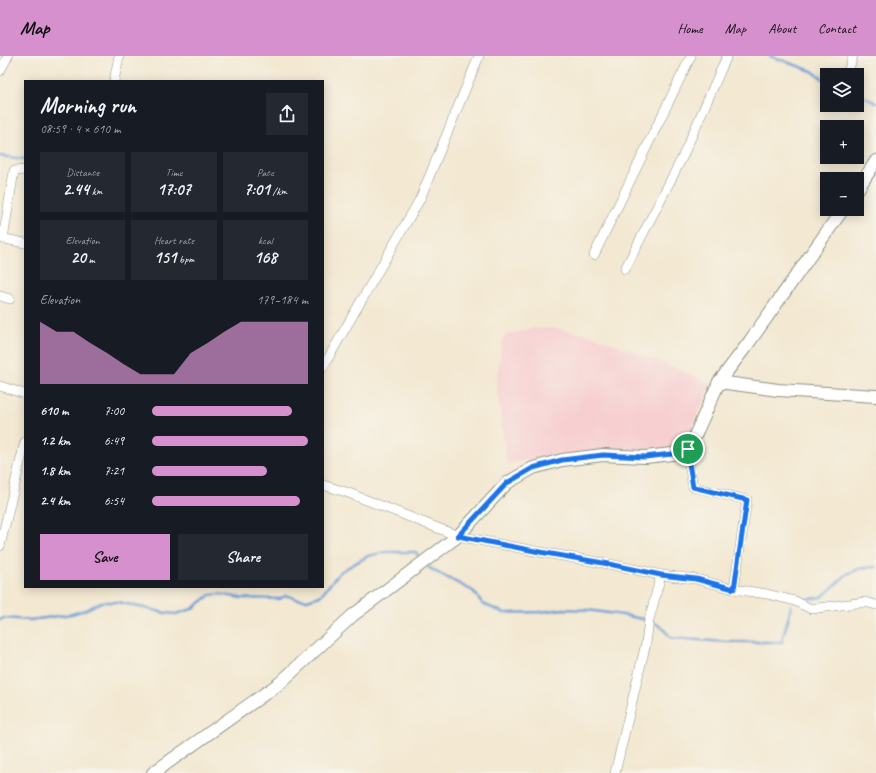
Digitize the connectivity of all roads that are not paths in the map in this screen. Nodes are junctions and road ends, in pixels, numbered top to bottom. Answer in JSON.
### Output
{"nodes":[{"id":1,"x":8,"y":56,"type":"edge"},
{"id":2,"x":119,"y":56,"type":"edge"},
{"id":3,"x":479,"y":56,"type":"edge"},
{"id":4,"x":691,"y":56,"type":"edge"},
{"id":5,"x":727,"y":56,"type":"edge"},
{"id":6,"x":853,"y":56,"type":"edge"},
{"id":7,"x":849,"y":68,"type":"edge"},
{"id":8,"x":0,"y":71,"type":"edge"},
{"id":9,"x":114,"y":80,"type":"edge"},
{"id":10,"x":876,"y":161,"type":"edge"},
{"id":11,"x":24,"y":170,"type":"edge"},
{"id":12,"x":864,"y":179,"type":"edge"},
{"id":13,"x":838,"y":216,"type":"edge"},
{"id":14,"x":2,"y":238,"type":"edge"},
{"id":15,"x":24,"y":243,"type":"edge"},
{"id":16,"x":594,"y":255,"type":"dead end"},
{"id":17,"x":625,"y":269,"type":"dead end"},
{"id":18,"x":0,"y":296,"type":"edge"},
{"id":19,"x":10,"y":299,"type":"dead end"},
{"id":20,"x":324,"y":365,"type":"edge"},
{"id":21,"x":719,"y":382,"type":"junction"},
{"id":22,"x":0,"y":386,"type":"edge"},
{"id":23,"x":24,"y":394,"type":"edge"},
{"id":24,"x":876,"y":396,"type":"edge"},
{"id":25,"x":24,"y":446,"type":"edge"},
{"id":26,"x":688,"y":449,"type":"junction"},
{"id":27,"x":324,"y":485,"type":"edge"},
{"id":28,"x":458,"y":536,"type":"junction"},
{"id":29,"x":0,"y":545,"type":"edge"},
{"id":30,"x":661,"y":575,"type":"junction"},
{"id":31,"x":734,"y":589,"type":"junction"},
{"id":32,"x":876,"y":605,"type":"edge"},
{"id":33,"x":153,"y":773,"type":"edge"},
{"id":34,"x":615,"y":773,"type":"edge"}],
"edges":[{"from":1,"to":8,"type":"street"},
{"from":2,"to":9,"type":"street"},
{"from":3,"to":20,"type":"street"},
{"from":4,"to":16,"type":"street"},
{"from":5,"to":17,"type":"street"},
{"from":6,"to":7,"type":"street"},
{"from":10,"to":12,"type":"street"},
{"from":11,"to":14,"type":"street"},
{"from":13,"to":21,"type":"street"},
{"from":14,"to":15,"type":"street"},
{"from":18,"to":19,"type":"street"},
{"from":21,"to":24,"type":"street"},
{"from":21,"to":26,"type":"street"},
{"from":22,"to":23,"type":"street"},
{"from":25,"to":29,"type":"street"},
{"from":26,"to":28,"type":"street"},
{"from":26,"to":31,"type":"street"},
{"from":27,"to":28,"type":"street"},
{"from":28,"to":30,"type":"street"},
{"from":28,"to":33,"type":"street"},
{"from":30,"to":31,"type":"street"},
{"from":30,"to":34,"type":"street"},
{"from":31,"to":32,"type":"street"}]}
